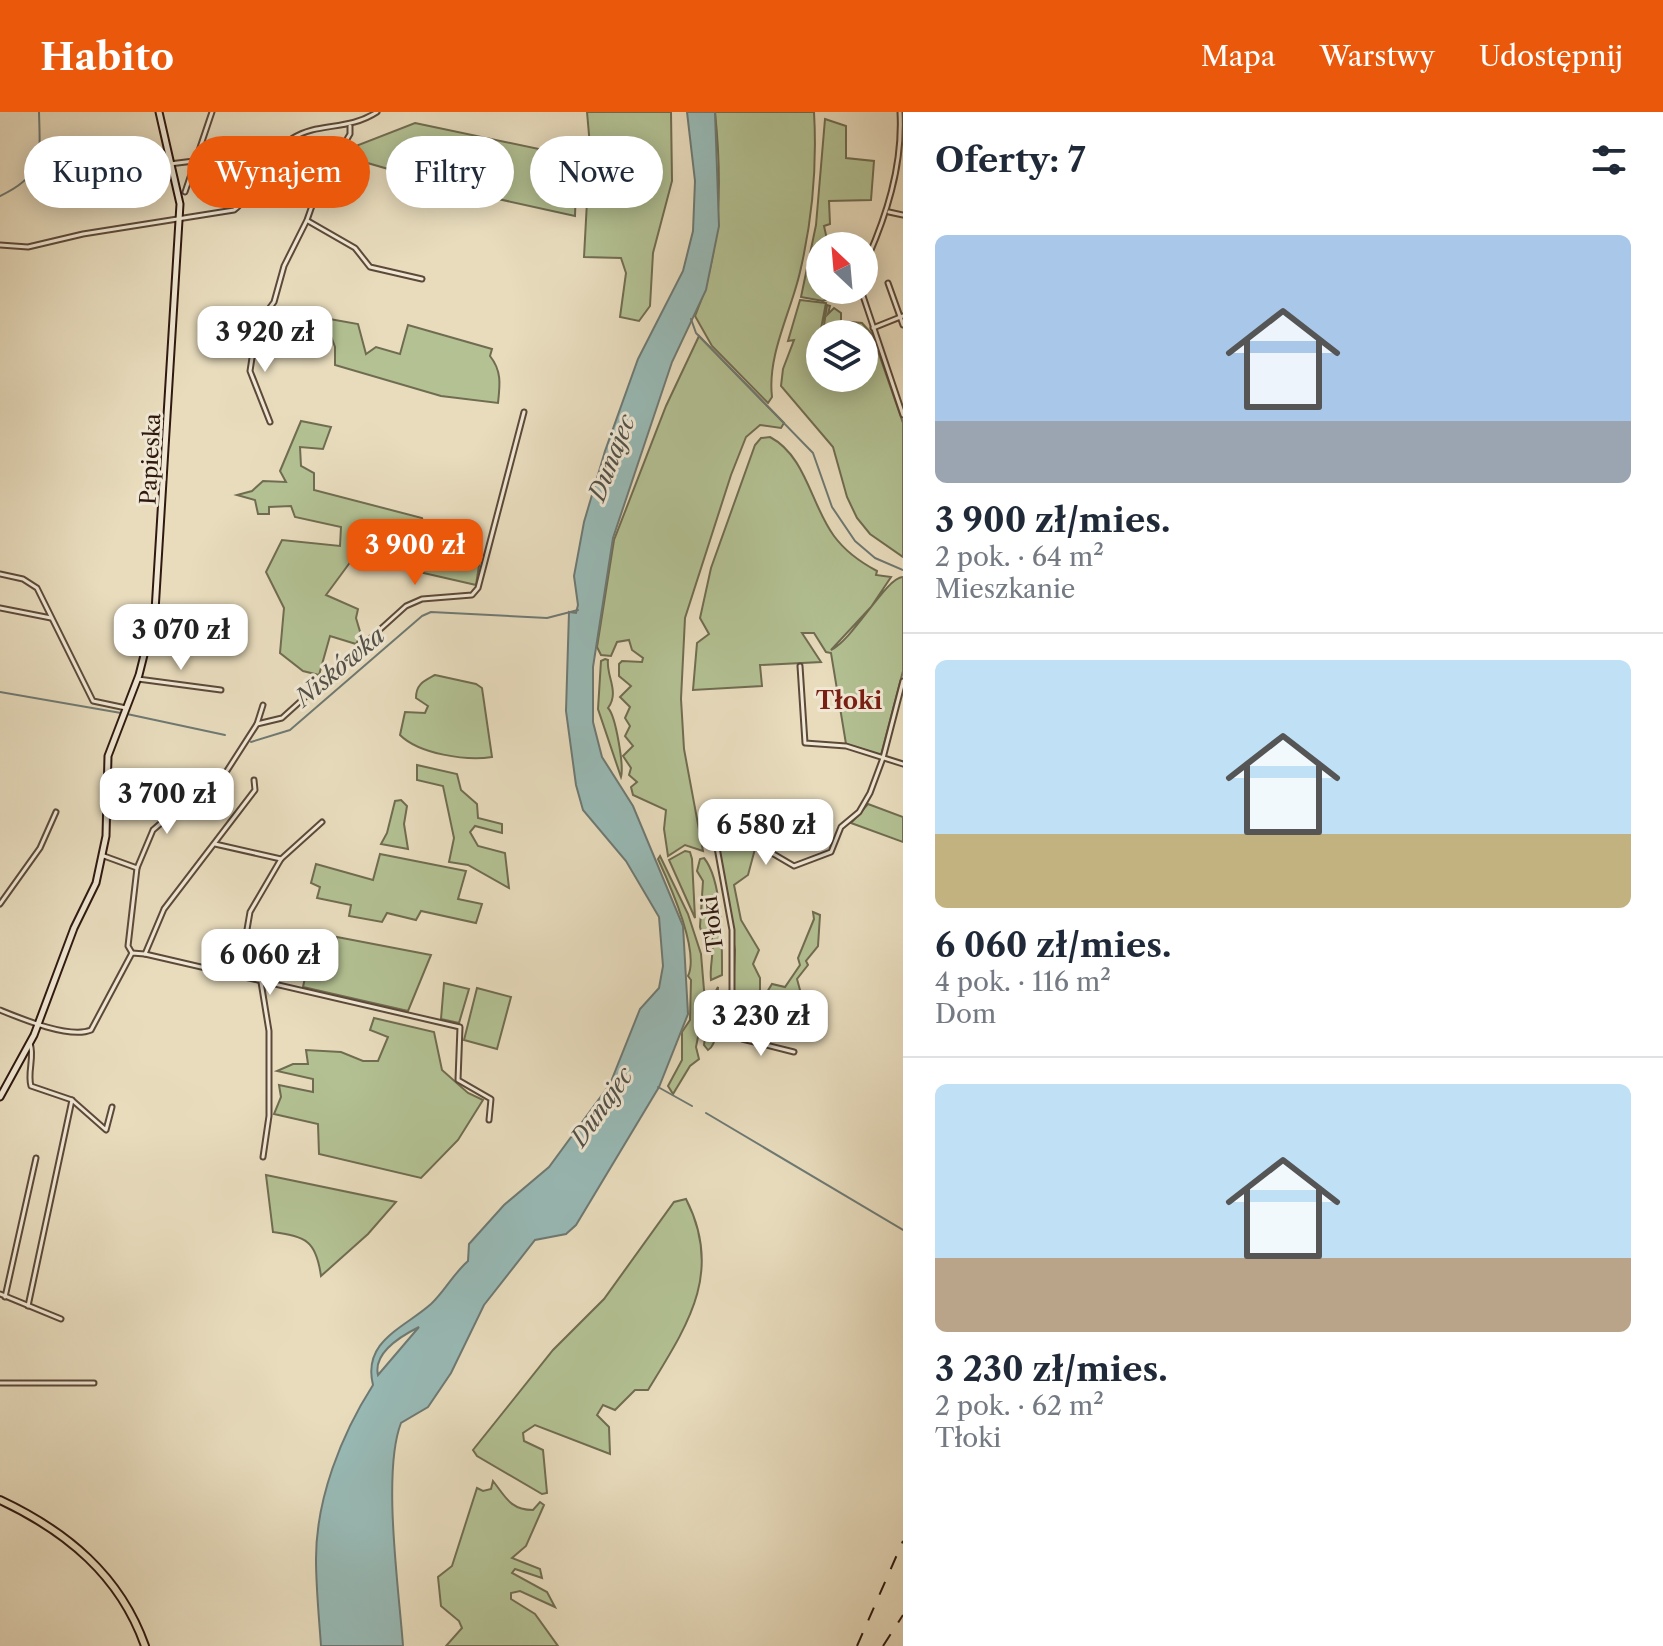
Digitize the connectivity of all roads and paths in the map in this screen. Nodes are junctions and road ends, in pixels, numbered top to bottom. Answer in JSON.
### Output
{"nodes":[{"id":1,"x":159,"y":112,"type":"edge"},
{"id":2,"x":212,"y":112,"type":"edge"},
{"id":3,"x":377,"y":112,"type":"edge"},
{"id":4,"x":900,"y":112,"type":"edge"},
{"id":5,"x":350,"y":126,"type":"junction"},
{"id":6,"x":203,"y":136,"type":"edge"},
{"id":7,"x":187,"y":161,"type":"edge"},
{"id":8,"x":172,"y":162,"type":"junction"},
{"id":9,"x":187,"y":185,"type":"edge"},
{"id":10,"x":185,"y":192,"type":"dead end"},
{"id":11,"x":889,"y":212,"type":"junction"},
{"id":12,"x":903,"y":215,"type":"edge"},
{"id":13,"x":180,"y":217,"type":"junction"},
{"id":14,"x":307,"y":220,"type":"junction"},
{"id":15,"x":878,"y":236,"type":"edge"},
{"id":16,"x":0,"y":245,"type":"edge"},
{"id":17,"x":422,"y":279,"type":"dead end"},
{"id":18,"x":888,"y":283,"type":"dead end"},
{"id":19,"x":902,"y":316,"type":"edge"},
{"id":20,"x":903,"y":325,"type":"edge"},
{"id":21,"x":878,"y":326,"type":"edge"},
{"id":22,"x":878,"y":345,"type":"edge"},
{"id":23,"x":524,"y":412,"type":"dead end"},
{"id":24,"x":903,"y":415,"type":"edge"},
{"id":25,"x":270,"y":422,"type":"dead end"},
{"id":26,"x":0,"y":574,"type":"edge"},
{"id":27,"x":0,"y":608,"type":"edge"},
{"id":28,"x":52,"y":618,"type":"junction"},
{"id":29,"x":800,"y":666,"type":"dead end"},
{"id":30,"x":138,"y":679,"type":"junction"},
{"id":31,"x":903,"y":681,"type":"edge"},
{"id":32,"x":221,"y":690,"type":"dead end"},
{"id":33,"x":263,"y":705,"type":"dead end"},
{"id":34,"x":124,"y":711,"type":"junction"},
{"id":35,"x":257,"y":724,"type":"junction"},
{"id":36,"x":883,"y":758,"type":"junction"},
{"id":37,"x":903,"y":764,"type":"edge"},
{"id":38,"x":254,"y":780,"type":"dead end"},
{"id":39,"x":56,"y":812,"type":"dead end"},
{"id":40,"x":322,"y":822,"type":"dead end"},
{"id":41,"x":213,"y":844,"type":"junction"},
{"id":42,"x":104,"y":856,"type":"junction"},
{"id":43,"x":281,"y":859,"type":"junction"},
{"id":44,"x":137,"y":868,"type":"junction"},
{"id":45,"x":0,"y":904,"type":"edge"},
{"id":46,"x":132,"y":953,"type":"junction"},
{"id":47,"x":145,"y":954,"type":"junction"},
{"id":48,"x":239,"y":976,"type":"junction"},
{"id":49,"x":261,"y":981,"type":"junction"},
{"id":50,"x":0,"y":1010,"type":"edge"},
{"id":51,"x":39,"y":1025,"type":"junction"},
{"id":52,"x":30,"y":1043,"type":"junction"},
{"id":53,"x":794,"y":1052,"type":"dead end"},
{"id":54,"x":0,"y":1096,"type":"edge"},
{"id":55,"x":72,"y":1100,"type":"junction"},
{"id":56,"x":112,"y":1107,"type":"dead end"},
{"id":57,"x":489,"y":1120,"type":"dead end"},
{"id":58,"x":263,"y":1157,"type":"dead end"},
{"id":59,"x":36,"y":1158,"type":"dead end"},
{"id":60,"x":3,"y":1296,"type":"edge"},
{"id":61,"x":28,"y":1306,"type":"junction"},
{"id":62,"x":61,"y":1319,"type":"dead end"},
{"id":63,"x":0,"y":1383,"type":"edge"},
{"id":64,"x":94,"y":1383,"type":"dead end"},
{"id":65,"x":0,"y":1500,"type":"edge"},
{"id":66,"x":145,"y":1646,"type":"edge"}],
"edges":[{"from":1,"to":8,"type":"street","name":"Papieska"},
{"from":2,"to":6,"type":"street"},
{"from":3,"to":5,"type":"street"},
{"from":4,"to":11,"type":"street"},
{"from":5,"to":13,"type":"street"},
{"from":5,"to":14,"type":"street"},
{"from":7,"to":8,"type":"street"},
{"from":8,"to":13,"type":"street","name":"Papieska"},
{"from":9,"to":10,"type":"street"},
{"from":11,"to":12,"type":"street"},
{"from":11,"to":15,"type":"street"},
{"from":13,"to":16,"type":"street"},
{"from":13,"to":30,"type":"street","name":"Papieska"},
{"from":14,"to":17,"type":"street"},
{"from":14,"to":25,"type":"street"},
{"from":18,"to":19,"type":"street"},
{"from":19,"to":20,"type":"street"},
{"from":19,"to":21,"type":"street"},
{"from":22,"to":24,"type":"street"},
{"from":23,"to":35,"type":"street"},
{"from":26,"to":28,"type":"street"},
{"from":27,"to":28,"type":"street"},
{"from":28,"to":34,"type":"street"},
{"from":29,"to":36,"type":"street"},
{"from":30,"to":32,"type":"street"},
{"from":30,"to":34,"type":"street","name":"Papieska"},
{"from":31,"to":36,"type":"street","name":"Tłoki"},
{"from":33,"to":35,"type":"street"},
{"from":34,"to":42,"type":"street","name":"Papieska"},
{"from":35,"to":44,"type":"street"},
{"from":36,"to":37,"type":"street"},
{"from":36,"to":53,"type":"street","name":"Tłoki"},
{"from":38,"to":41,"type":"street"},
{"from":39,"to":45,"type":"street"},
{"from":40,"to":43,"type":"street"},
{"from":41,"to":43,"type":"street"},
{"from":41,"to":47,"type":"street"},
{"from":42,"to":44,"type":"street"},
{"from":42,"to":51,"type":"street","name":"Papieska"},
{"from":43,"to":48,"type":"street"},
{"from":44,"to":46,"type":"street"},
{"from":46,"to":47,"type":"street"},
{"from":46,"to":51,"type":"street"},
{"from":47,"to":48,"type":"street"},
{"from":48,"to":49,"type":"street"},
{"from":49,"to":57,"type":"street"},
{"from":49,"to":58,"type":"street"},
{"from":50,"to":51,"type":"street"},
{"from":51,"to":52,"type":"street","name":"Papieska"},
{"from":52,"to":54,"type":"street","name":"Papieska"},
{"from":52,"to":55,"type":"street"},
{"from":55,"to":56,"type":"street"},
{"from":55,"to":61,"type":"street"},
{"from":59,"to":60,"type":"street"},
{"from":60,"to":61,"type":"street"},
{"from":61,"to":62,"type":"street"},
{"from":63,"to":64,"type":"street"},
{"from":65,"to":66,"type":"main road"}]}
